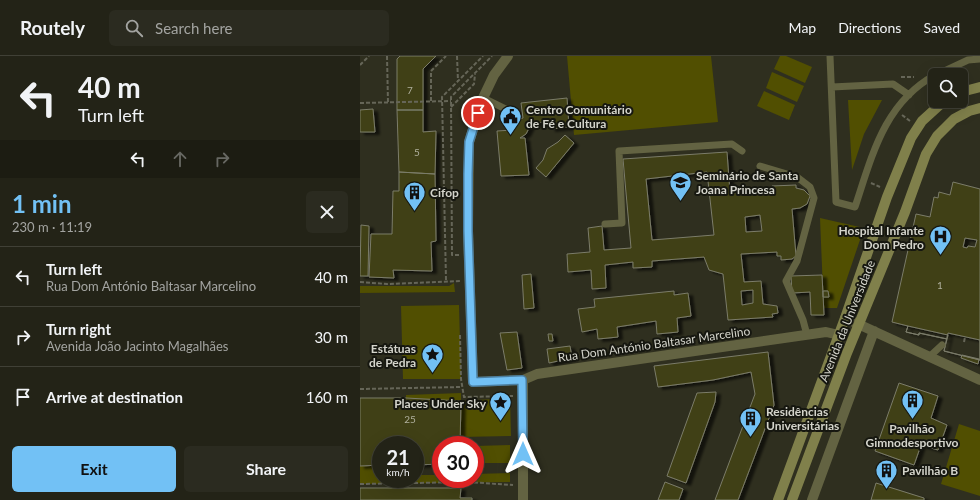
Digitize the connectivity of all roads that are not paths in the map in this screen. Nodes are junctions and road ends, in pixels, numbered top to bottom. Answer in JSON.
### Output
{"nodes":[{"id":1,"x":508,"y":56,"type":"edge"},
{"id":2,"x":830,"y":56,"type":"edge"},
{"id":3,"x":980,"y":59,"type":"edge"},
{"id":4,"x":950,"y":68,"type":"edge"},
{"id":5,"x":928,"y":79,"type":"edge"},
{"id":6,"x":832,"y":87,"type":"junction"},
{"id":7,"x":980,"y":87,"type":"edge"},
{"id":8,"x":968,"y":90,"type":"edge"},
{"id":9,"x":909,"y":95,"type":"junction"},
{"id":10,"x":483,"y":98,"type":"junction"},
{"id":11,"x":936,"y":108,"type":"edge"},
{"id":12,"x":980,"y":108,"type":"edge"},
{"id":13,"x":512,"y":112,"type":"dead end"},
{"id":14,"x":742,"y":151,"type":"dead end"},
{"id":15,"x":760,"y":166,"type":"dead end"},
{"id":16,"x":605,"y":224,"type":"dead end"},
{"id":17,"x":845,"y":318,"type":"junction"},
{"id":18,"x":859,"y":323,"type":"junction"},
{"id":19,"x":874,"y":331,"type":"junction"},
{"id":20,"x":807,"y":335,"type":"junction"},
{"id":21,"x":839,"y":335,"type":"junction"},
{"id":22,"x":942,"y":345,"type":"dead end"},
{"id":23,"x":929,"y":357,"type":"junction"},
{"id":24,"x":522,"y":380,"type":"junction"},
{"id":25,"x":980,"y":380,"type":"edge"},
{"id":26,"x":523,"y":500,"type":"edge"},
{"id":27,"x":778,"y":500,"type":"edge"},
{"id":28,"x":792,"y":500,"type":"edge"},
{"id":29,"x":812,"y":500,"type":"edge"}],
"edges":[{"from":1,"to":10,"type":"street"},
{"from":2,"to":6,"type":"lane"},
{"from":3,"to":4,"type":"lane"},
{"from":5,"to":9,"type":"lane"},
{"from":6,"to":9,"type":"lane"},
{"from":6,"to":9,"type":"lane"},
{"from":7,"to":8,"type":"main road"},
{"from":10,"to":13,"type":"lane"},
{"from":10,"to":24,"type":"street","name":"Rua Dom António Baltasar Marcelino"},
{"from":11,"to":17,"type":"main road","name":"Avenida da Universidade"},
{"from":12,"to":18,"type":"main road","name":"Avenida da Universidade"},
{"from":14,"to":16,"type":"lane"},
{"from":15,"to":20,"type":"lane"},
{"from":17,"to":18,"type":"street"},
{"from":17,"to":21,"type":"main road","name":"Avenida da Universidade"},
{"from":18,"to":19,"type":"street"},
{"from":18,"to":28,"type":"main road","name":"Avenida da Universidade"},
{"from":19,"to":23,"type":"street"},
{"from":19,"to":29,"type":"street"},
{"from":20,"to":21,"type":"street","name":"Rua Dom António Baltasar Marcelino"},
{"from":20,"to":24,"type":"street","name":"Rua Dom António Baltasar Marcelino"},
{"from":21,"to":27,"type":"main road","name":"Avenida da Universidade"},
{"from":22,"to":23,"type":"lane"},
{"from":23,"to":25,"type":"street"},
{"from":24,"to":26,"type":"street"}]}
